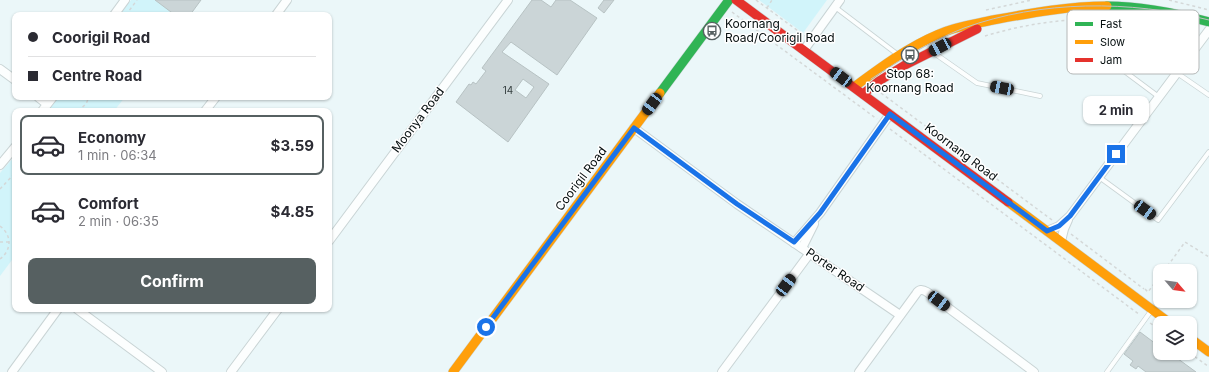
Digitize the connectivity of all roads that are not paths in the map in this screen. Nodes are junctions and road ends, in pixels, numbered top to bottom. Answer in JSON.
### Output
{"nodes":[{"id":1,"x":125,"y":0,"type":"edge"},
{"id":2,"x":288,"y":0,"type":"edge"},
{"id":3,"x":508,"y":0,"type":"edge"},
{"id":4,"x":736,"y":0,"type":"edge"},
{"id":5,"x":726,"y":3,"type":"edge"},
{"id":6,"x":838,"y":3,"type":"edge"},
{"id":7,"x":1153,"y":10,"type":"edge"},
{"id":8,"x":116,"y":12,"type":"edge"},
{"id":9,"x":278,"y":12,"type":"edge"},
{"id":10,"x":1004,"y":18,"type":"junction"},
{"id":11,"x":1199,"y":20,"type":"edge"},
{"id":12,"x":1209,"y":22,"type":"edge"},
{"id":13,"x":1207,"y":32,"type":"edge"},
{"id":14,"x":1199,"y":43,"type":"edge"},
{"id":15,"x":804,"y":50,"type":"junction"},
{"id":16,"x":932,"y":51,"type":"junction"},
{"id":17,"x":900,"y":56,"type":"junction"},
{"id":18,"x":0,"y":69,"type":"edge"},
{"id":19,"x":1128,"y":74,"type":"edge"},
{"id":20,"x":1176,"y":74,"type":"edge"},
{"id":21,"x":1178,"y":74,"type":"edge"},
{"id":22,"x":12,"y":78,"type":"edge"},
{"id":23,"x":854,"y":86,"type":"junction"},
{"id":24,"x":864,"y":94,"type":"junction"},
{"id":25,"x":1209,"y":95,"type":"edge"},
{"id":26,"x":1040,"y":96,"type":"dead end"},
{"id":27,"x":1159,"y":97,"type":"junction"},
{"id":28,"x":214,"y":100,"type":"edge"},
{"id":29,"x":207,"y":108,"type":"edge"},
{"id":30,"x":890,"y":114,"type":"junction"},
{"id":31,"x":634,"y":128,"type":"junction"},
{"id":32,"x":12,"y":151,"type":"edge"},
{"id":33,"x":1209,"y":152,"type":"edge"},
{"id":34,"x":0,"y":165,"type":"edge"},
{"id":35,"x":1099,"y":177,"type":"junction"},
{"id":36,"x":820,"y":213,"type":"junction"},
{"id":37,"x":1062,"y":227,"type":"junction"},
{"id":38,"x":1047,"y":231,"type":"junction"},
{"id":39,"x":332,"y":237,"type":"edge"},
{"id":40,"x":1061,"y":241,"type":"junction"},
{"id":41,"x":794,"y":242,"type":"junction"},
{"id":42,"x":802,"y":248,"type":"junction"},
{"id":43,"x":810,"y":253,"type":"junction"},
{"id":44,"x":1152,"y":310,"type":"junction"},
{"id":45,"x":56,"y":312,"type":"edge"},
{"id":46,"x":81,"y":312,"type":"edge"},
{"id":47,"x":276,"y":312,"type":"edge"},
{"id":48,"x":900,"y":315,"type":"junction"},
{"id":49,"x":1160,"y":316,"type":"edge"},
{"id":50,"x":1197,"y":343,"type":"edge"},
{"id":51,"x":1209,"y":352,"type":"edge"},
{"id":52,"x":12,"y":372,"type":"edge"},
{"id":53,"x":162,"y":372,"type":"edge"},
{"id":54,"x":232,"y":372,"type":"edge"},
{"id":55,"x":453,"y":372,"type":"edge"},
{"id":56,"x":722,"y":372,"type":"edge"},
{"id":57,"x":860,"y":372,"type":"edge"},
{"id":58,"x":1034,"y":372,"type":"edge"},
{"id":59,"x":1107,"y":372,"type":"edge"}],
"edges":[{"from":1,"to":8,"type":"street"},
{"from":2,"to":9,"type":"street"},
{"from":3,"to":39,"type":"street","name":"Moonya Road"},
{"from":4,"to":15,"type":"street","name":"Koornang Road"},
{"from":5,"to":31,"type":"street","name":"Coorigil Road"},
{"from":6,"to":15,"type":"street"},
{"from":6,"to":17,"type":"lane"},
{"from":7,"to":10,"type":"street"},
{"from":10,"to":16,"type":"street"},
{"from":10,"to":17,"type":"street"},
{"from":11,"to":12,"type":"street"},
{"from":13,"to":14,"type":"street"},
{"from":15,"to":23,"type":"street","name":"Koornang Road"},
{"from":16,"to":24,"type":"street"},
{"from":16,"to":26,"type":"lane"},
{"from":17,"to":23,"type":"street"},
{"from":18,"to":22,"type":"street"},
{"from":19,"to":27,"type":"lane"},
{"from":20,"to":27,"type":"street"},
{"from":21,"to":25,"type":"lane"},
{"from":23,"to":24,"type":"street","name":"Koornang Road"},
{"from":24,"to":30,"type":"street","name":"Koornang Road"},
{"from":27,"to":35,"type":"street"},
{"from":28,"to":29,"type":"street"},
{"from":30,"to":36,"type":"street"},
{"from":30,"to":38,"type":"street","name":"Koornang Road"},
{"from":31,"to":41,"type":"street","name":"Porter Road"},
{"from":31,"to":55,"type":"street","name":"Coorigil Road"},
{"from":32,"to":34,"type":"street"},
{"from":33,"to":35,"type":"lane"},
{"from":35,"to":37,"type":"street"},
{"from":36,"to":41,"type":"street"},
{"from":36,"to":42,"type":"street"},
{"from":37,"to":38,"type":"street"},
{"from":37,"to":40,"type":"street"},
{"from":38,"to":40,"type":"street","name":"Koornang Road"},
{"from":40,"to":44,"type":"street","name":"Koornang Road"},
{"from":41,"to":42,"type":"street","name":"Porter Road"},
{"from":42,"to":43,"type":"street","name":"Porter Road"},
{"from":43,"to":48,"type":"street","name":"Porter Road"},
{"from":43,"to":56,"type":"street"},
{"from":44,"to":49,"type":"street","name":"Koornang Road"},
{"from":44,"to":59,"type":"lane"},
{"from":45,"to":52,"type":"street"},
{"from":46,"to":53,"type":"street"},
{"from":47,"to":54,"type":"street"},
{"from":48,"to":57,"type":"street"},
{"from":48,"to":58,"type":"street"},
{"from":50,"to":51,"type":"street"}]}
